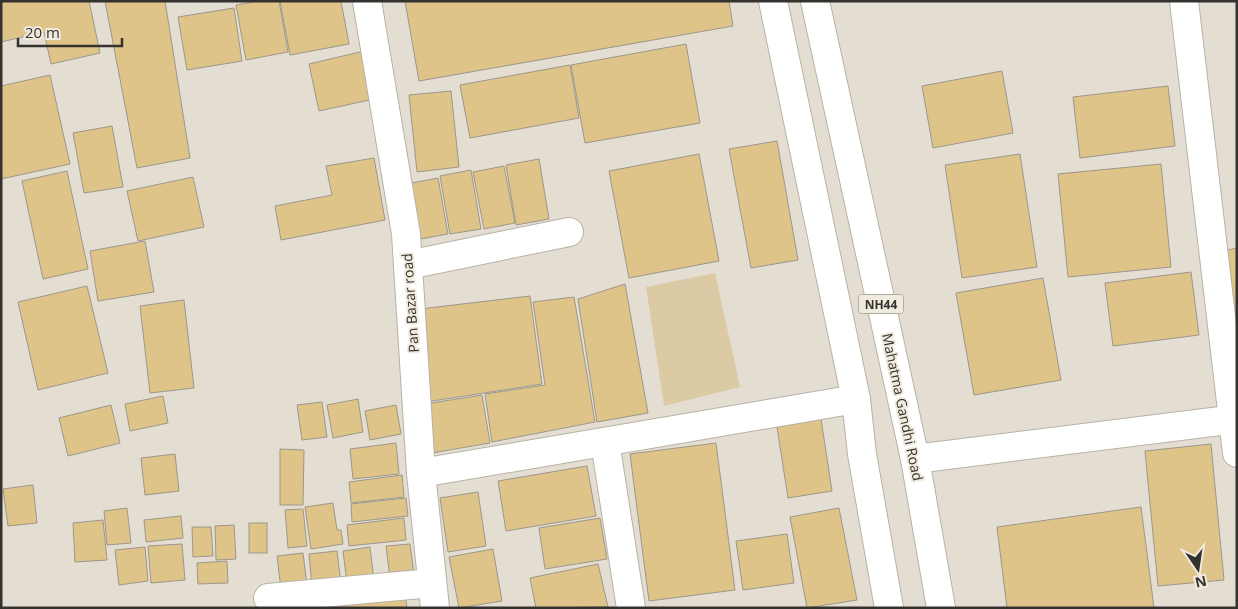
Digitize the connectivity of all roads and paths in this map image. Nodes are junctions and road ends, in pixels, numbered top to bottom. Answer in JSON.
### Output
{"nodes":[{"id":1,"x":367,"y":1,"type":"edge"},
{"id":2,"x":772,"y":1,"type":"edge"},
{"id":3,"x":815,"y":1,"type":"edge"},
{"id":4,"x":1184,"y":1,"type":"edge"},
{"id":5,"x":569,"y":232,"type":"dead end"},
{"id":6,"x":408,"y":265,"type":"junction"},
{"id":7,"x":856,"y":399,"type":"junction"},
{"id":8,"x":1235,"y":419,"type":"edge"},
{"id":9,"x":605,"y":442,"type":"junction"},
{"id":10,"x":1237,"y":453,"type":"edge"},
{"id":11,"x":915,"y":459,"type":"junction"},
{"id":12,"x":421,"y":473,"type":"junction"},
{"id":13,"x":434,"y":595,"type":"edge"},
{"id":14,"x":268,"y":598,"type":"dead end"},
{"id":15,"x":631,"y":608,"type":"edge"},
{"id":16,"x":889,"y":608,"type":"edge"},
{"id":17,"x":940,"y":608,"type":"edge"}],
"edges":[{"from":1,"to":6,"type":"main road","name":"Pan Bazar road"},
{"from":2,"to":7,"type":"main road","number":"NH44"},
{"from":3,"to":11,"type":"main road","name":"Mahatma Gandhi Road","number":"NH44"},
{"from":4,"to":8,"type":"main road"},
{"from":5,"to":6,"type":"main road"},
{"from":6,"to":12,"type":"main road","name":"Pan Bazar road"},
{"from":7,"to":9,"type":"main road"},
{"from":7,"to":16,"type":"main road","number":"NH44"},
{"from":8,"to":10,"type":"main road"},
{"from":8,"to":11,"type":"main road"},
{"from":9,"to":12,"type":"main road"},
{"from":9,"to":15,"type":"main road"},
{"from":11,"to":17,"type":"main road","name":"Mahatma Gandhi Road","number":"NH44"},
{"from":12,"to":13,"type":"main road","name":"Pan Bazar road"},
{"from":13,"to":14,"type":"main road"}]}
